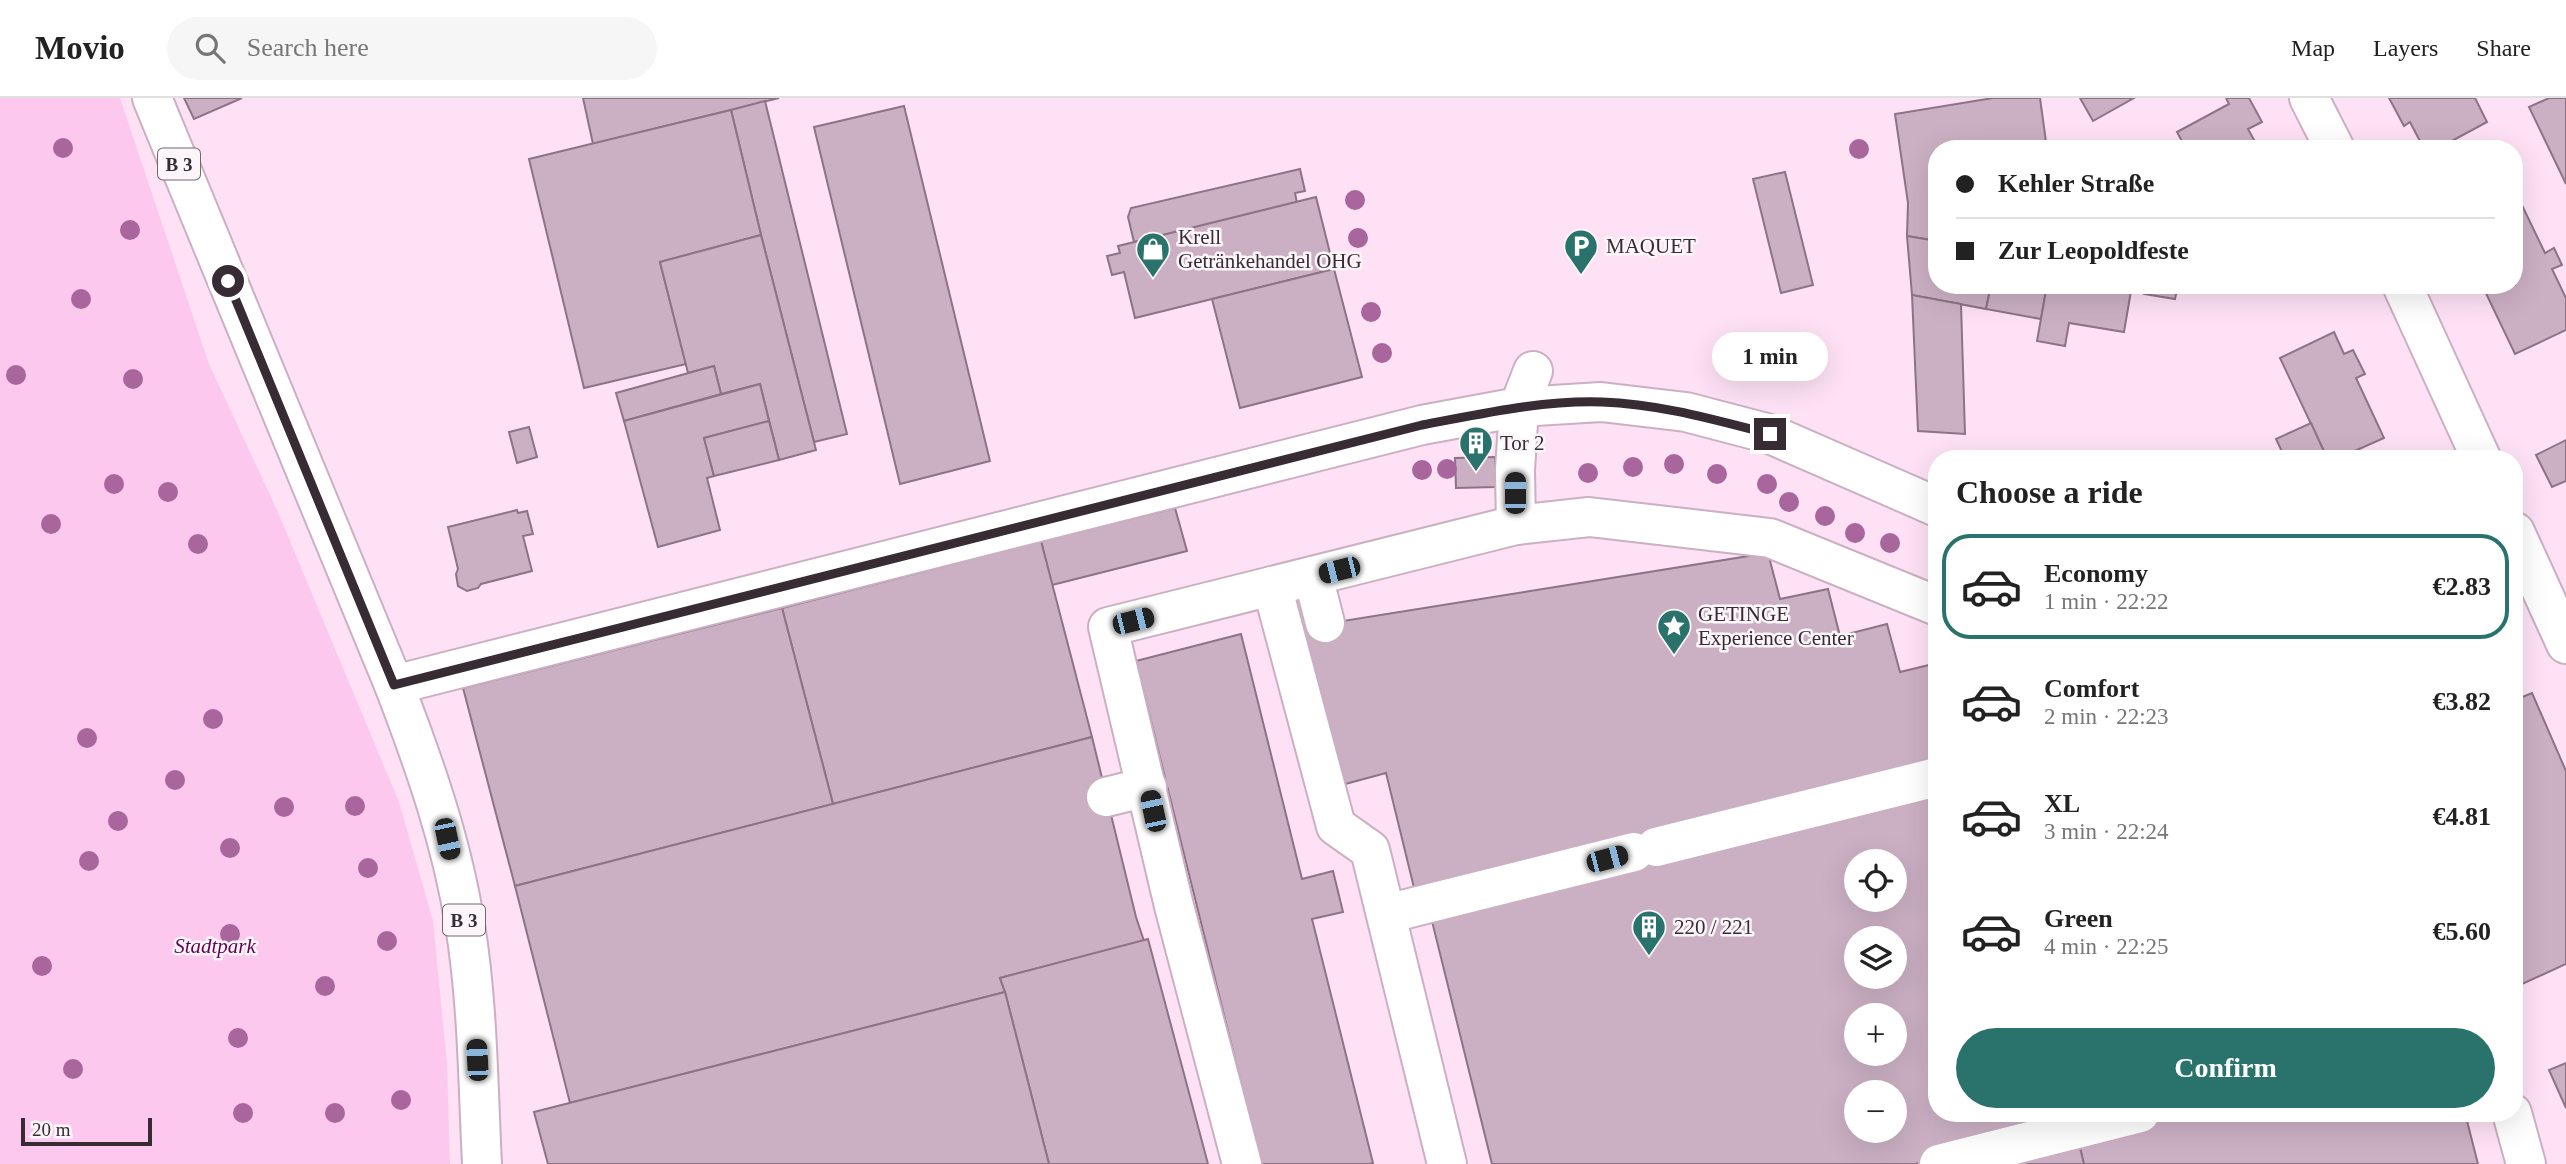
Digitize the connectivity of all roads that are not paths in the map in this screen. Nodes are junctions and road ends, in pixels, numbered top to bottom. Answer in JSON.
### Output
{"nodes":[{"id":1,"x":152,"y":98,"type":"edge"},
{"id":2,"x":2309,"y":98,"type":"edge"},
{"id":3,"x":2330,"y":140,"type":"edge"},
{"id":4,"x":2407,"y":294,"type":"edge"},
{"id":5,"x":1533,"y":371,"type":"dead end"},
{"id":6,"x":1519,"y":407,"type":"junction"},
{"id":7,"x":2477,"y":450,"type":"edge"},
{"id":8,"x":1928,"y":502,"type":"edge"},
{"id":9,"x":1516,"y":525,"type":"junction"},
{"id":10,"x":2523,"y":569,"type":"edge"},
{"id":11,"x":1313,"y":576,"type":"junction"},
{"id":12,"x":1272,"y":586,"type":"junction"},
{"id":13,"x":1928,"y":602,"type":"edge"},
{"id":14,"x":2532,"y":610,"type":"edge"},
{"id":15,"x":1325,"y":623,"type":"dead end"},
{"id":16,"x":2566,"y":644,"type":"edge"},
{"id":17,"x":394,"y":685,"type":"junction"},
{"id":18,"x":1928,"y":779,"type":"edge"},
{"id":19,"x":1147,"y":787,"type":"junction"},
{"id":20,"x":1106,"y":797,"type":"dead end"},
{"id":21,"x":1386,"y":914,"type":"junction"},
{"id":22,"x":2105,"y":1122,"type":"edge"},
{"id":23,"x":2514,"y":1122,"type":"edge"},
{"id":24,"x":482,"y":1164,"type":"edge"},
{"id":25,"x":1242,"y":1164,"type":"edge"},
{"id":26,"x":1447,"y":1164,"type":"edge"},
{"id":27,"x":1939,"y":1164,"type":"edge"},
{"id":28,"x":2526,"y":1164,"type":"edge"}],
"edges":[{"from":1,"to":17,"type":"street","number":"B 3"},
{"from":2,"to":3,"type":"street"},
{"from":4,"to":7,"type":"street"},
{"from":5,"to":6,"type":"street"},
{"from":6,"to":8,"type":"street"},
{"from":6,"to":9,"type":"street"},
{"from":6,"to":17,"type":"street"},
{"from":9,"to":11,"type":"street"},
{"from":9,"to":13,"type":"street"},
{"from":10,"to":14,"type":"street"},
{"from":11,"to":12,"type":"street"},
{"from":11,"to":15,"type":"street"},
{"from":12,"to":19,"type":"street"},
{"from":12,"to":21,"type":"street"},
{"from":14,"to":16,"type":"street"},
{"from":17,"to":24,"type":"street","number":"B 3"},
{"from":18,"to":21,"type":"street"},
{"from":19,"to":20,"type":"street"},
{"from":19,"to":25,"type":"street"},
{"from":21,"to":26,"type":"street"},
{"from":22,"to":27,"type":"street"},
{"from":23,"to":28,"type":"street"}]}
